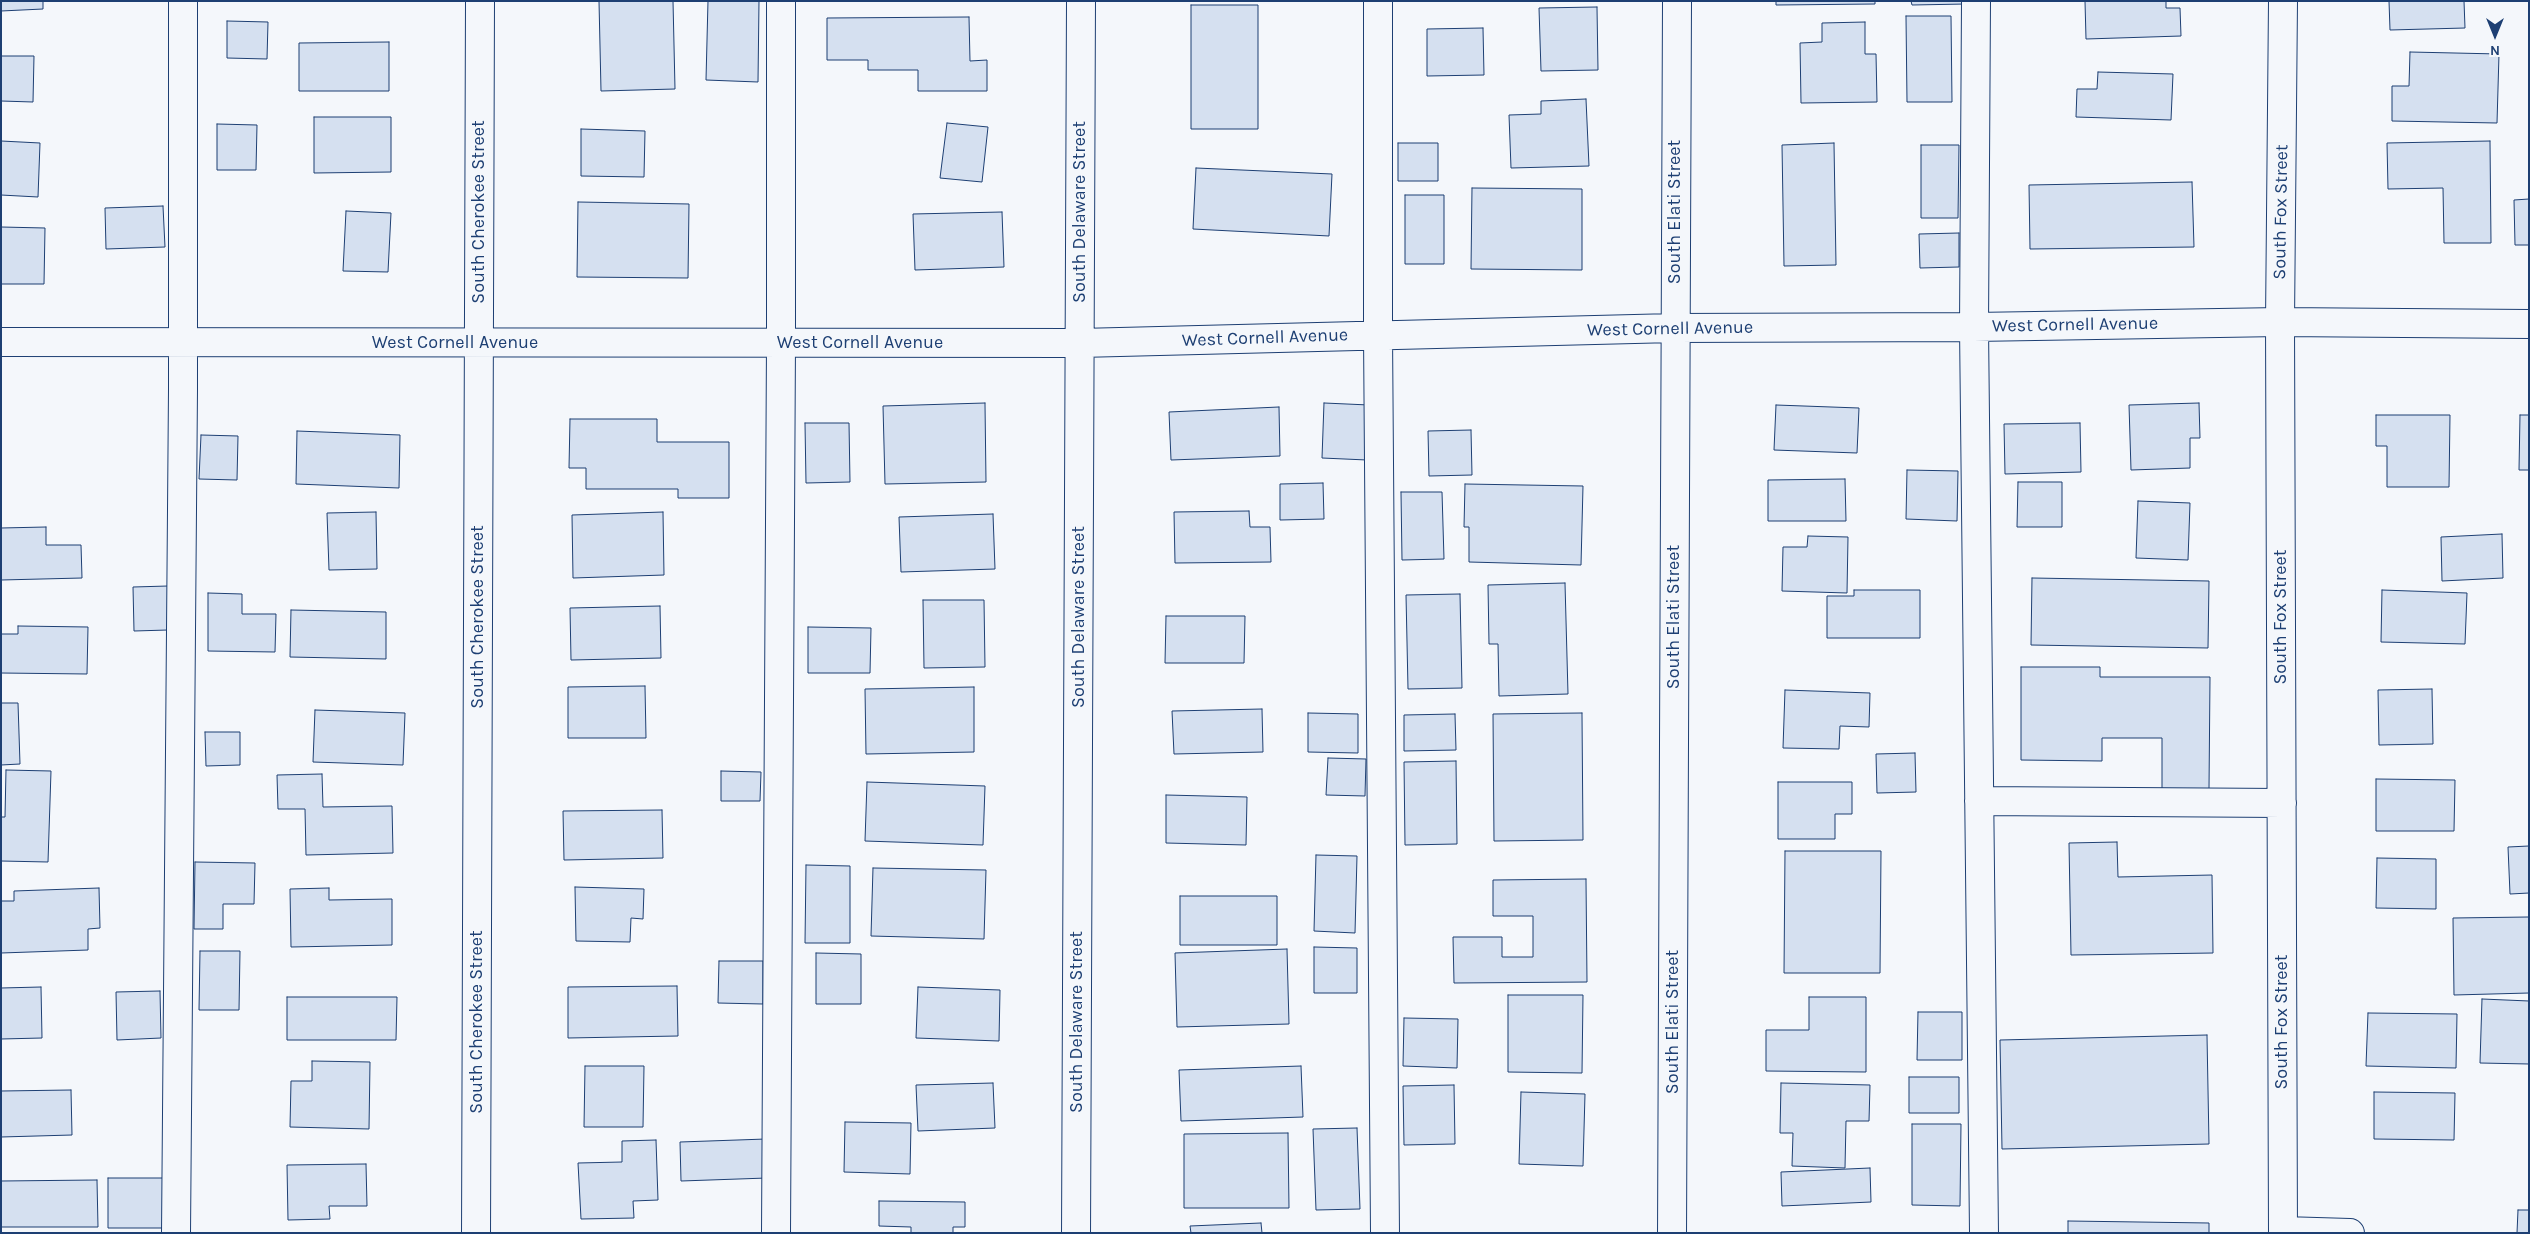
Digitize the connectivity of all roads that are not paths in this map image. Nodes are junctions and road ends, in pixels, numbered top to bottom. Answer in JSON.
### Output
{"nodes":[{"id":1,"x":183,"y":1,"type":"edge"},
{"id":2,"x":480,"y":1,"type":"edge"},
{"id":3,"x":780,"y":1,"type":"edge"},
{"id":4,"x":1081,"y":1,"type":"edge"},
{"id":5,"x":1378,"y":1,"type":"edge"},
{"id":6,"x":1677,"y":1,"type":"edge"},
{"id":7,"x":1976,"y":1,"type":"edge"},
{"id":8,"x":2283,"y":1,"type":"edge"},
{"id":9,"x":2280,"y":322,"type":"junction"},
{"id":10,"x":2529,"y":324,"type":"edge"},
{"id":11,"x":1974,"y":327,"type":"junction"},
{"id":12,"x":1674,"y":328,"type":"junction"},
{"id":13,"x":1378,"y":334,"type":"junction"},
{"id":14,"x":183,"y":341,"type":"junction"},
{"id":15,"x":1,"y":342,"type":"edge"},
{"id":16,"x":781,"y":343,"type":"junction"},
{"id":17,"x":1080,"y":343,"type":"junction"},
{"id":18,"x":479,"y":344,"type":"junction"},
{"id":19,"x":1979,"y":801,"type":"junction"},
{"id":20,"x":2282,"y":803,"type":"junction"},
{"id":21,"x":2283,"y":1232,"type":"edge"},
{"id":22,"x":176,"y":1233,"type":"edge"},
{"id":23,"x":476,"y":1233,"type":"edge"},
{"id":24,"x":776,"y":1233,"type":"edge"},
{"id":25,"x":1076,"y":1233,"type":"edge"},
{"id":26,"x":1385,"y":1233,"type":"edge"},
{"id":27,"x":1672,"y":1233,"type":"edge"},
{"id":28,"x":1984,"y":1233,"type":"edge"},
{"id":29,"x":2350,"y":1233,"type":"edge"}],
"edges":[{"from":1,"to":14,"type":"street"},
{"from":2,"to":18,"type":"street","name":"South Cherokee Street"},
{"from":3,"to":16,"type":"street"},
{"from":4,"to":17,"type":"street","name":"South Delaware Street"},
{"from":5,"to":13,"type":"street"},
{"from":6,"to":12,"type":"street","name":"South Elati Street"},
{"from":7,"to":11,"type":"street"},
{"from":8,"to":9,"type":"street","name":"South Fox Street"},
{"from":9,"to":10,"type":"street","name":"West Cornell Avenue"},
{"from":9,"to":11,"type":"street","name":"West Cornell Avenue"},
{"from":9,"to":20,"type":"street","name":"South Fox Street"},
{"from":11,"to":12,"type":"street","name":"West Cornell Avenue"},
{"from":11,"to":19,"type":"street"},
{"from":12,"to":13,"type":"street","name":"West Cornell Avenue"},
{"from":12,"to":27,"type":"street","name":"South Elati Street"},
{"from":13,"to":17,"type":"street","name":"West Cornell Avenue"},
{"from":13,"to":26,"type":"street"},
{"from":14,"to":15,"type":"street","name":"West Cornell Avenue"},
{"from":14,"to":18,"type":"street","name":"West Cornell Avenue"},
{"from":14,"to":22,"type":"street"},
{"from":16,"to":17,"type":"street","name":"West Cornell Avenue"},
{"from":16,"to":18,"type":"street","name":"West Cornell Avenue"},
{"from":16,"to":24,"type":"street"},
{"from":17,"to":25,"type":"street","name":"South Delaware Street"},
{"from":18,"to":23,"type":"street","name":"South Cherokee Street"},
{"from":19,"to":20,"type":"street"},
{"from":19,"to":28,"type":"street"},
{"from":20,"to":21,"type":"street","name":"South Fox Street"},
{"from":21,"to":29,"type":"street"}]}
